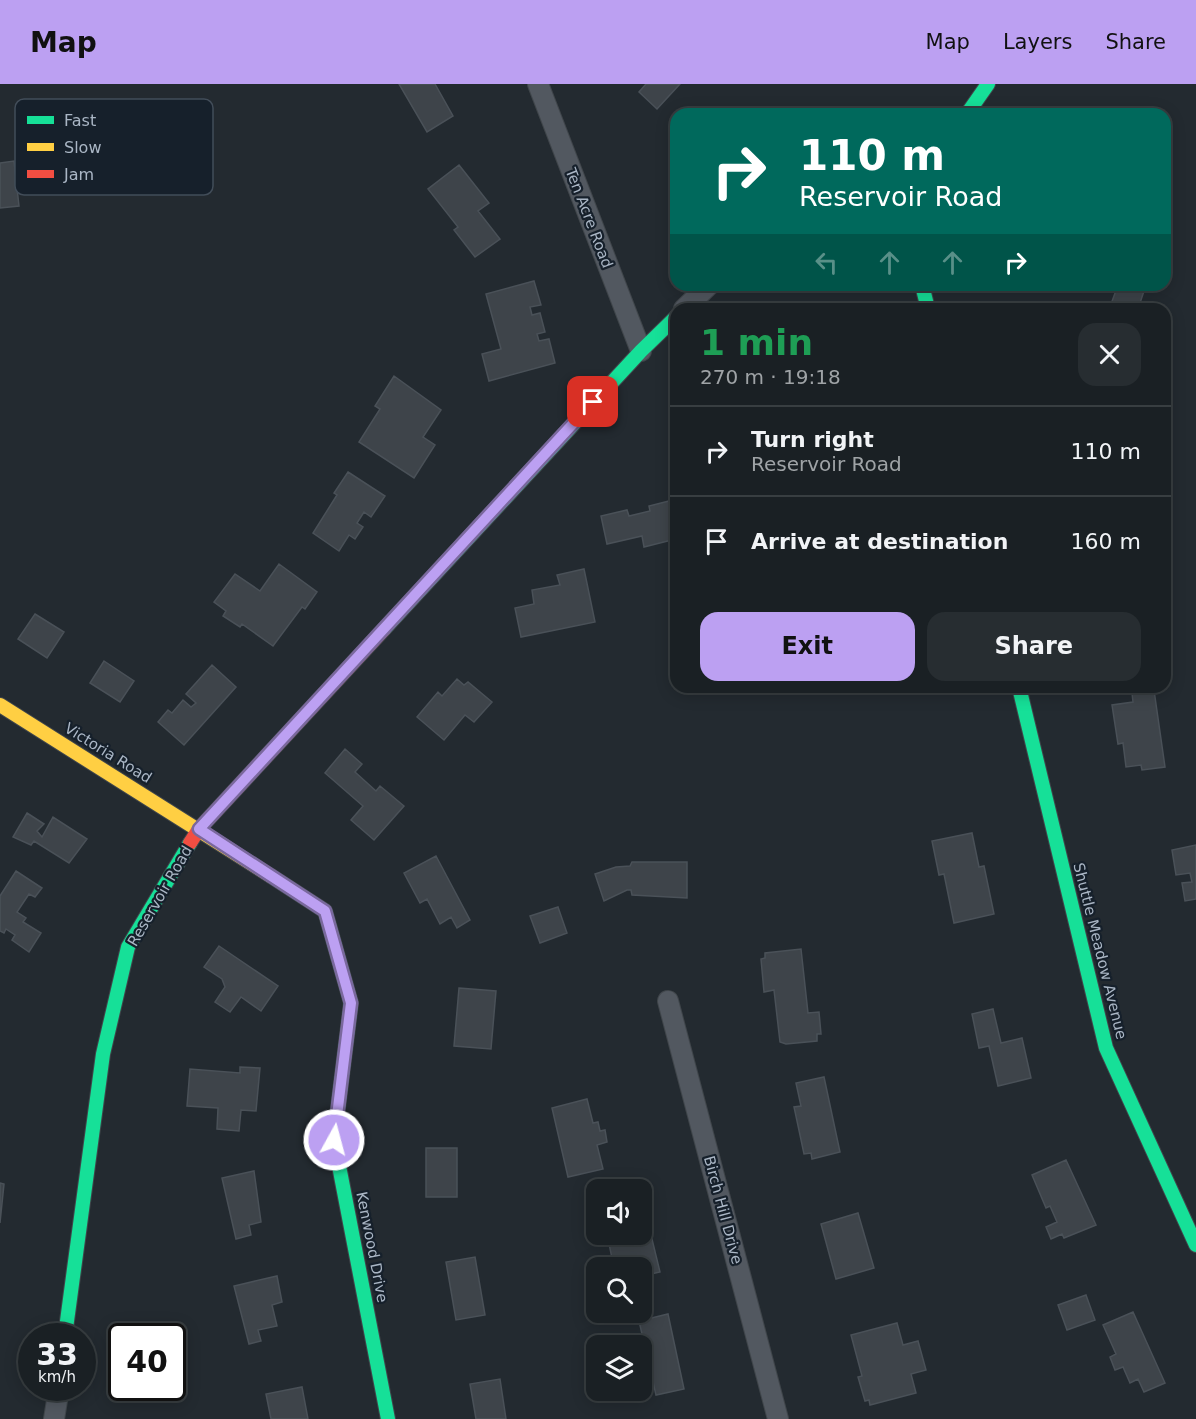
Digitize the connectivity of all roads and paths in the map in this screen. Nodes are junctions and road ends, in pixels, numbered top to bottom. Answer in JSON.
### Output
{"nodes":[{"id":1,"x":538,"y":84,"type":"edge"},
{"id":2,"x":988,"y":84,"type":"edge"},
{"id":3,"x":971,"y":108,"type":"edge"},
{"id":4,"x":703,"y":291,"type":"edge"},
{"id":5,"x":690,"y":303,"type":"edge"},
{"id":6,"x":670,"y":322,"type":"edge"},
{"id":7,"x":641,"y":351,"type":"junction"},
{"id":8,"x":1020,"y":693,"type":"edge"},
{"id":9,"x":0,"y":705,"type":"edge"},
{"id":10,"x":199,"y":829,"type":"junction"},
{"id":11,"x":668,"y":1001,"type":"dead end"},
{"id":12,"x":1196,"y":1245,"type":"edge"},
{"id":13,"x":67,"y":1323,"type":"edge"},
{"id":14,"x":57,"y":1401,"type":"edge"},
{"id":15,"x":54,"y":1419,"type":"edge"},
{"id":16,"x":388,"y":1419,"type":"edge"},
{"id":17,"x":778,"y":1419,"type":"edge"}],
"edges":[{"from":1,"to":7,"type":"street","name":"Ten Acre Road"},
{"from":2,"to":3,"type":"street"},
{"from":4,"to":5,"type":"street"},
{"from":6,"to":7,"type":"street","name":"Reservoir Road"},
{"from":7,"to":10,"type":"street","name":"Reservoir Road"},
{"from":8,"to":12,"type":"street","name":"Shuttle Meadow Avenue"},
{"from":9,"to":10,"type":"street","name":"Victoria Road"},
{"from":10,"to":13,"type":"street","name":"Reservoir Road"},
{"from":10,"to":16,"type":"street","name":"Kenwood Drive"},
{"from":11,"to":17,"type":"street","name":"Birch Hill Drive"},
{"from":14,"to":15,"type":"street"}]}
